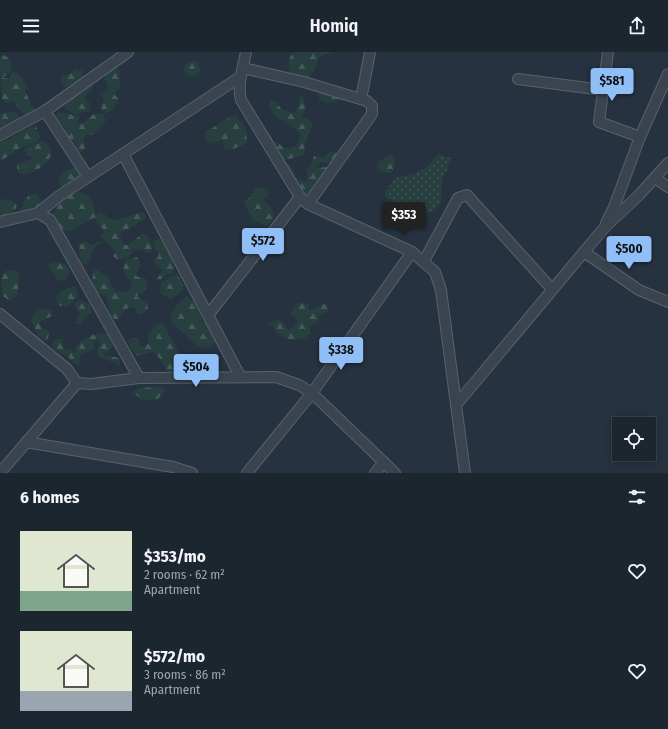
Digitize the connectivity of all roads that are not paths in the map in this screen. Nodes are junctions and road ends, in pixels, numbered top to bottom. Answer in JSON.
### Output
{"nodes":[{"id":1,"x":128,"y":52,"type":"edge"},
{"id":2,"x":246,"y":52,"type":"edge"},
{"id":3,"x":370,"y":52,"type":"edge"},
{"id":4,"x":608,"y":52,"type":"edge"},
{"id":5,"x":241,"y":73,"type":"junction"},
{"id":6,"x":668,"y":74,"type":"edge"},
{"id":7,"x":518,"y":79,"type":"dead end"},
{"id":8,"x":603,"y":90,"type":"junction"},
{"id":9,"x":361,"y":99,"type":"junction"},
{"id":10,"x":45,"y":111,"type":"junction"},
{"id":11,"x":0,"y":135,"type":"edge"},
{"id":12,"x":640,"y":137,"type":"junction"},
{"id":13,"x":123,"y":154,"type":"junction"},
{"id":14,"x":668,"y":163,"type":"edge"},
{"id":15,"x":88,"y":177,"type":"junction"},
{"id":16,"x":655,"y":178,"type":"junction"},
{"id":17,"x":668,"y":187,"type":"edge"},
{"id":18,"x":300,"y":196,"type":"junction"},
{"id":19,"x":308,"y":204,"type":"junction"},
{"id":20,"x":38,"y":213,"type":"junction"},
{"id":21,"x":0,"y":222,"type":"edge"},
{"id":22,"x":604,"y":228,"type":"junction"},
{"id":23,"x":412,"y":252,"type":"junction"},
{"id":24,"x":584,"y":252,"type":"junction"},
{"id":25,"x":424,"y":260,"type":"junction"},
{"id":26,"x":551,"y":288,"type":"junction"},
{"id":27,"x":668,"y":302,"type":"edge"},
{"id":28,"x":0,"y":314,"type":"edge"},
{"id":29,"x":209,"y":314,"type":"junction"},
{"id":30,"x":240,"y":376,"type":"junction"},
{"id":31,"x":138,"y":378,"type":"junction"},
{"id":32,"x":77,"y":383,"type":"junction"},
{"id":33,"x":312,"y":393,"type":"junction"},
{"id":34,"x":456,"y":405,"type":"junction"},
{"id":35,"x":26,"y":442,"type":"junction"},
{"id":36,"x":384,"y":462,"type":"junction"},
{"id":37,"x":0,"y":473,"type":"edge"},
{"id":38,"x":192,"y":473,"type":"edge"},
{"id":39,"x":247,"y":473,"type":"edge"},
{"id":40,"x":375,"y":473,"type":"edge"},
{"id":41,"x":395,"y":473,"type":"edge"},
{"id":42,"x":465,"y":473,"type":"edge"}],
"edges":[{"from":1,"to":10,"type":"street"},
{"from":2,"to":5,"type":"street"},
{"from":3,"to":9,"type":"street"},
{"from":4,"to":8,"type":"street"},
{"from":5,"to":9,"type":"street"},
{"from":5,"to":13,"type":"street"},
{"from":5,"to":18,"type":"street"},
{"from":6,"to":12,"type":"street"},
{"from":7,"to":8,"type":"street"},
{"from":8,"to":12,"type":"street"},
{"from":9,"to":19,"type":"street"},
{"from":10,"to":11,"type":"street"},
{"from":10,"to":15,"type":"street"},
{"from":12,"to":22,"type":"street"},
{"from":13,"to":15,"type":"street"},
{"from":13,"to":29,"type":"street"},
{"from":14,"to":16,"type":"street"},
{"from":15,"to":20,"type":"street"},
{"from":16,"to":17,"type":"street"},
{"from":16,"to":22,"type":"street"},
{"from":18,"to":19,"type":"street"},
{"from":18,"to":29,"type":"street"},
{"from":19,"to":23,"type":"street"},
{"from":20,"to":21,"type":"street"},
{"from":20,"to":31,"type":"street"},
{"from":22,"to":24,"type":"street"},
{"from":23,"to":25,"type":"street"},
{"from":23,"to":33,"type":"street"},
{"from":24,"to":26,"type":"street"},
{"from":24,"to":27,"type":"street"},
{"from":25,"to":26,"type":"street"},
{"from":25,"to":34,"type":"street"},
{"from":26,"to":34,"type":"street"},
{"from":28,"to":32,"type":"street"},
{"from":29,"to":30,"type":"street"},
{"from":30,"to":31,"type":"street"},
{"from":30,"to":33,"type":"street"},
{"from":31,"to":32,"type":"street"},
{"from":32,"to":35,"type":"street"},
{"from":33,"to":36,"type":"street"},
{"from":33,"to":39,"type":"street"},
{"from":34,"to":42,"type":"street"},
{"from":35,"to":37,"type":"street"},
{"from":35,"to":38,"type":"street"},
{"from":36,"to":40,"type":"street"},
{"from":36,"to":41,"type":"street"}]}
